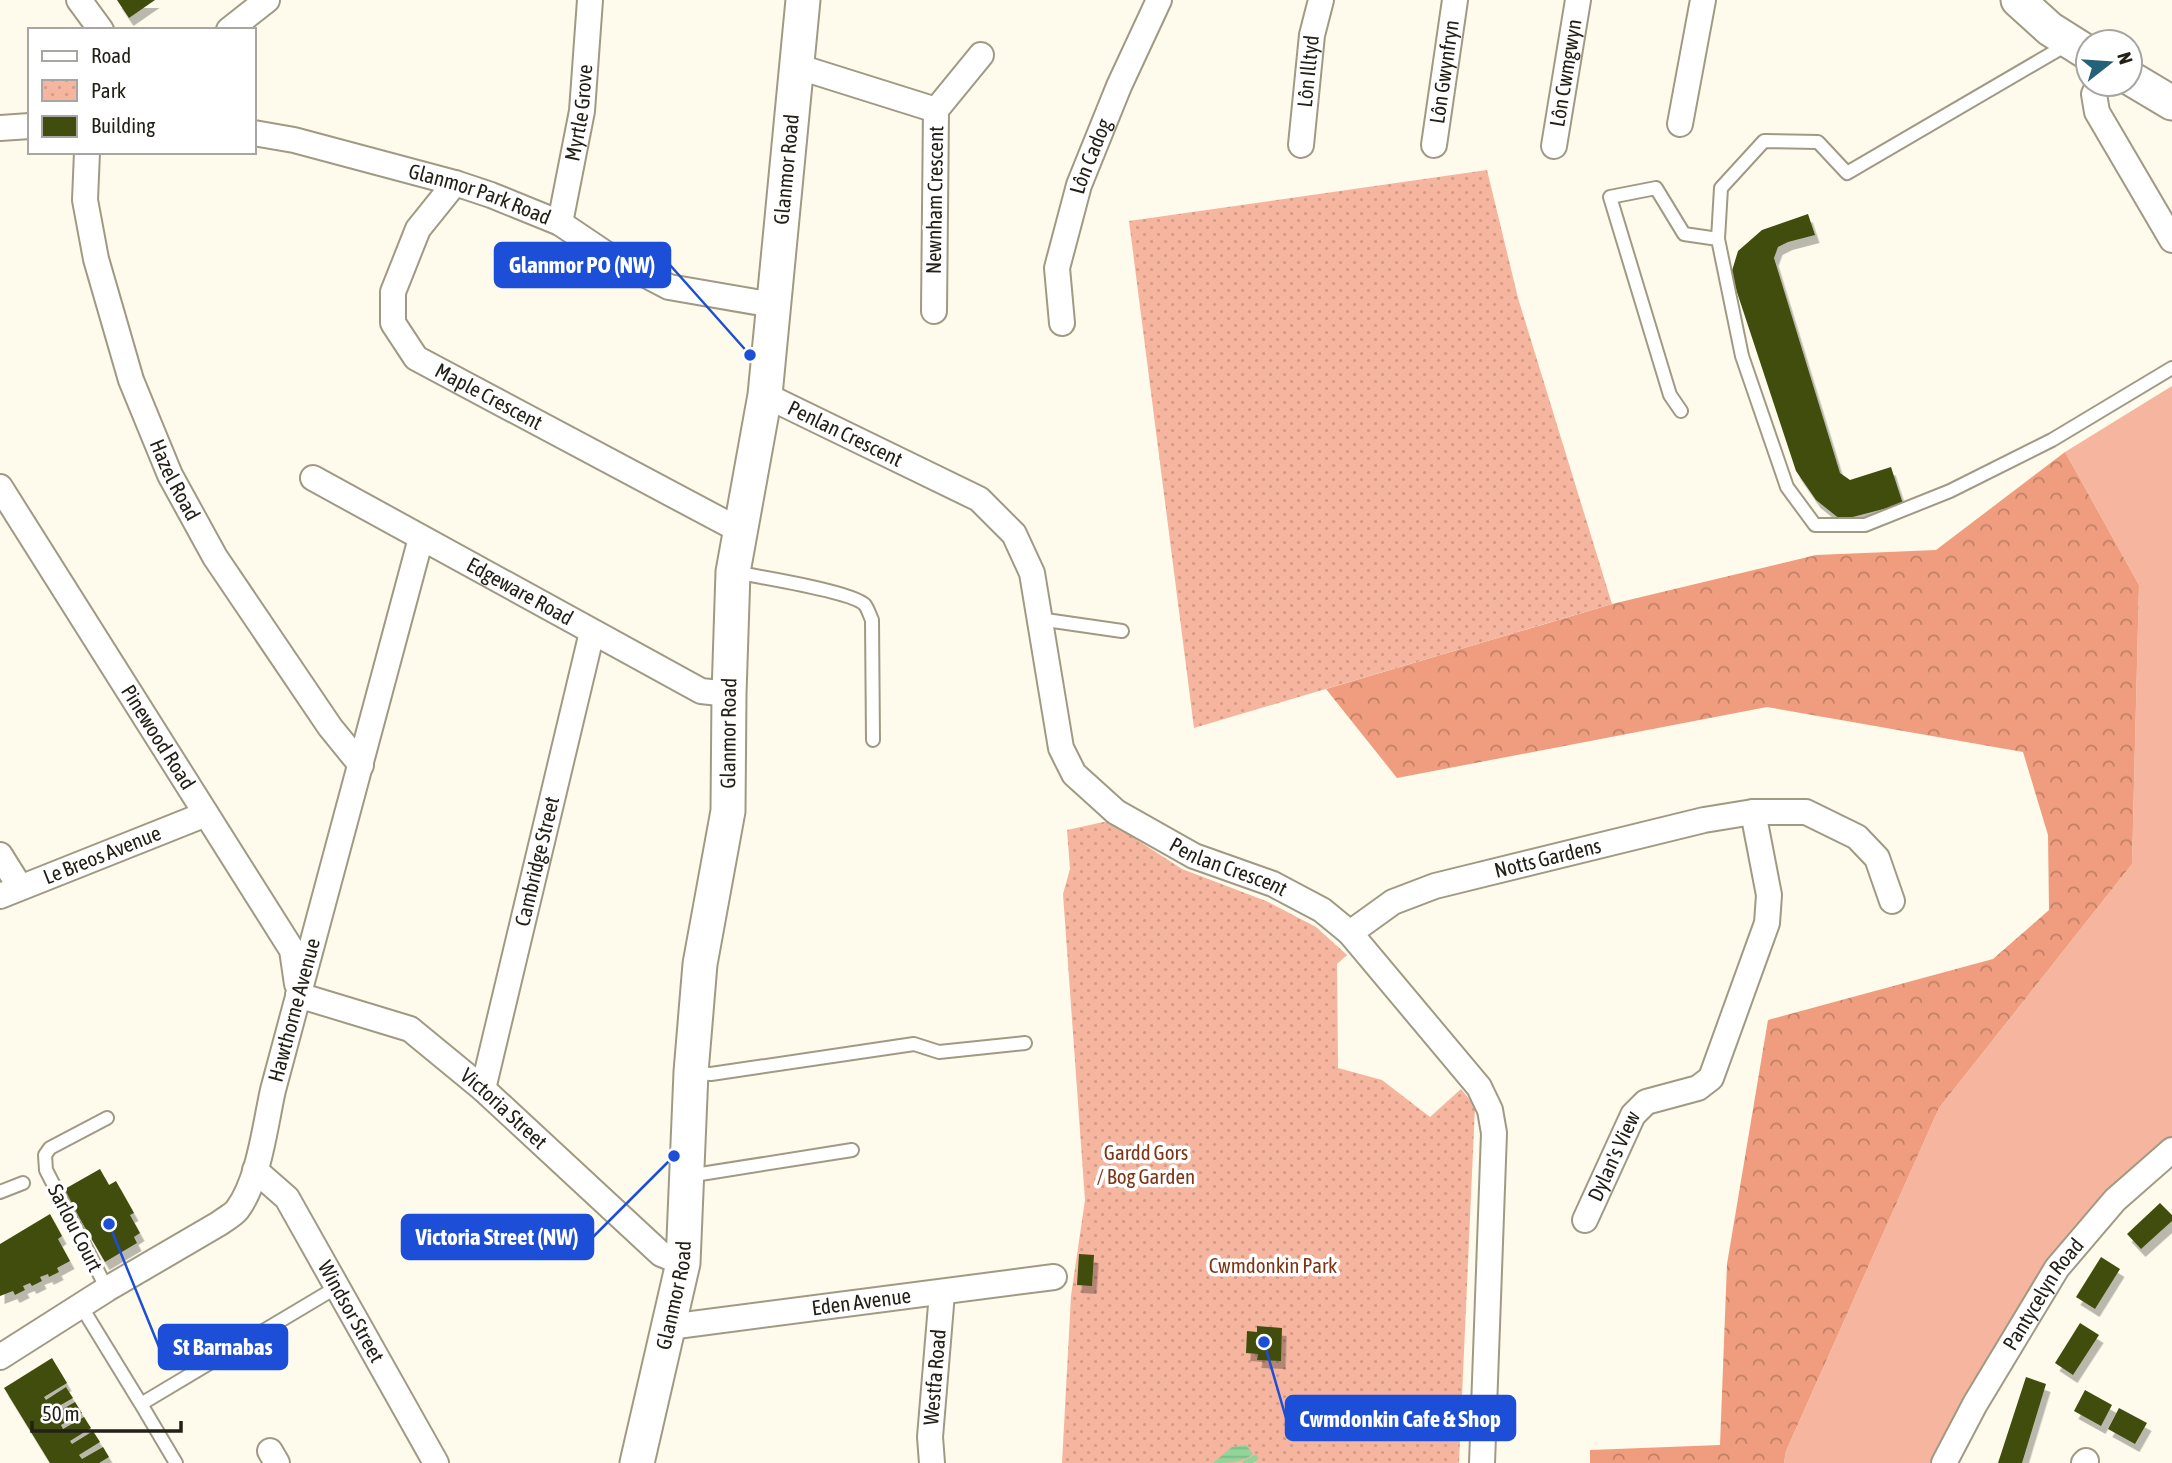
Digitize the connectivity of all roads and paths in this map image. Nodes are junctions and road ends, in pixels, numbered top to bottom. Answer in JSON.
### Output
{"nodes":[{"id":1,"x":79,"y":0,"type":"edge"},
{"id":2,"x":267,"y":0,"type":"edge"},
{"id":3,"x":590,"y":0,"type":"edge"},
{"id":4,"x":803,"y":0,"type":"edge"},
{"id":5,"x":1159,"y":0,"type":"edge"},
{"id":6,"x":1321,"y":0,"type":"edge"},
{"id":7,"x":1455,"y":0,"type":"edge"},
{"id":8,"x":1578,"y":0,"type":"edge"},
{"id":9,"x":1703,"y":0,"type":"edge"},
{"id":10,"x":2018,"y":0,"type":"edge"},
{"id":11,"x":100,"y":28,"type":"edge"},
{"id":12,"x":232,"y":28,"type":"edge"},
{"id":13,"x":2074,"y":45,"type":"edge"},
{"id":14,"x":2074,"y":51,"type":"edge"},
{"id":15,"x":981,"y":55,"type":"dead end"},
{"id":16,"x":796,"y":66,"type":"junction"},
{"id":17,"x":2144,"y":86,"type":"edge"},
{"id":18,"x":2095,"y":98,"type":"edge"},
{"id":19,"x":2172,"y":103,"type":"edge"},
{"id":20,"x":936,"y":110,"type":"junction"},
{"id":21,"x":1680,"y":124,"type":"dead end"},
{"id":22,"x":28,"y":126,"type":"edge"},
{"id":23,"x":0,"y":128,"type":"edge"},
{"id":24,"x":256,"y":132,"type":"edge"},
{"id":25,"x":1301,"y":145,"type":"dead end"},
{"id":26,"x":1434,"y":145,"type":"dead end"},
{"id":27,"x":1554,"y":146,"type":"dead end"},
{"id":28,"x":86,"y":154,"type":"edge"},
{"id":29,"x":455,"y":183,"type":"junction"},
{"id":30,"x":560,"y":223,"type":"junction"},
{"id":31,"x":1718,"y":239,"type":"junction"},
{"id":32,"x":2172,"y":240,"type":"edge"},
{"id":33,"x":773,"y":305,"type":"junction"},
{"id":34,"x":934,"y":311,"type":"dead end"},
{"id":35,"x":1062,"y":323,"type":"dead end"},
{"id":36,"x":2172,"y":368,"type":"edge"},
{"id":37,"x":765,"y":396,"type":"junction"},
{"id":38,"x":1681,"y":411,"type":"dead end"},
{"id":39,"x":313,"y":478,"type":"dead end"},
{"id":40,"x":0,"y":487,"type":"edge"},
{"id":41,"x":739,"y":530,"type":"junction"},
{"id":42,"x":421,"y":538,"type":"junction"},
{"id":43,"x":733,"y":572,"type":"junction"},
{"id":44,"x":1039,"y":619,"type":"junction"},
{"id":45,"x":1122,"y":631,"type":"dead end"},
{"id":46,"x":592,"y":632,"type":"junction"},
{"id":47,"x":729,"y":694,"type":"junction"},
{"id":48,"x":873,"y":740,"type":"dead end"},
{"id":49,"x":361,"y":765,"type":"junction"},
{"id":50,"x":1753,"y":812,"type":"junction"},
{"id":51,"x":206,"y":814,"type":"junction"},
{"id":52,"x":0,"y":855,"type":"edge"},
{"id":53,"x":10,"y":892,"type":"edge"},
{"id":54,"x":1892,"y":901,"type":"dead end"},
{"id":55,"x":1350,"y":933,"type":"junction"},
{"id":56,"x":298,"y":995,"type":"junction"},
{"id":57,"x":1025,"y":1043,"type":"dead end"},
{"id":58,"x":691,"y":1073,"type":"junction"},
{"id":59,"x":483,"y":1089,"type":"junction"},
{"id":60,"x":107,"y":1118,"type":"dead end"},
{"id":61,"x":852,"y":1150,"type":"dead end"},
{"id":62,"x":2172,"y":1150,"type":"edge"},
{"id":63,"x":255,"y":1170,"type":"junction"},
{"id":64,"x":688,"y":1176,"type":"junction"},
{"id":65,"x":23,"y":1183,"type":"dead end"},
{"id":66,"x":0,"y":1192,"type":"edge"},
{"id":67,"x":1585,"y":1220,"type":"dead end"},
{"id":68,"x":683,"y":1263,"type":"junction"},
{"id":69,"x":1054,"y":1277,"type":"dead end"},
{"id":70,"x":337,"y":1287,"type":"junction"},
{"id":71,"x":107,"y":1289,"type":"junction"},
{"id":72,"x":942,"y":1293,"type":"junction"},
{"id":73,"x":81,"y":1306,"type":"junction"},
{"id":74,"x":669,"y":1327,"type":"junction"},
{"id":75,"x":0,"y":1357,"type":"edge"},
{"id":76,"x":141,"y":1404,"type":"junction"},
{"id":77,"x":176,"y":1463,"type":"edge"},
{"id":78,"x":436,"y":1463,"type":"edge"},
{"id":79,"x":637,"y":1463,"type":"edge"},
{"id":80,"x":932,"y":1463,"type":"edge"},
{"id":81,"x":1482,"y":1463,"type":"edge"},
{"id":82,"x":1944,"y":1463,"type":"edge"}],
"edges":[{"from":1,"to":11,"type":"street"},
{"from":2,"to":12,"type":"street"},
{"from":3,"to":30,"type":"street","name":"Myrtle Grove"},
{"from":4,"to":16,"type":"street","name":"Glanmor Road"},
{"from":5,"to":35,"type":"street","name":"Lôn Cadog"},
{"from":6,"to":25,"type":"street","name":"Lôn Illtyd"},
{"from":7,"to":26,"type":"street","name":"Lôn Gwynfryn"},
{"from":8,"to":27,"type":"street","name":"Lôn Cwmgwyn"},
{"from":9,"to":21,"type":"street"},
{"from":10,"to":13,"type":"street"},
{"from":14,"to":31,"type":"lane"},
{"from":15,"to":20,"type":"street"},
{"from":16,"to":20,"type":"street","name":"Newnham Crescent"},
{"from":16,"to":33,"type":"street","name":"Glanmor Road"},
{"from":17,"to":19,"type":"street"},
{"from":18,"to":32,"type":"street"},
{"from":20,"to":34,"type":"street","name":"Newnham Crescent"},
{"from":22,"to":23,"type":"street"},
{"from":24,"to":29,"type":"street","name":"Glanmor Park Road"},
{"from":28,"to":49,"type":"street","name":"Hazel Road"},
{"from":29,"to":30,"type":"street","name":"Glanmor Park Road"},
{"from":29,"to":41,"type":"street","name":"Maple Crescent"},
{"from":30,"to":33,"type":"street","name":"Glanmor Park Road"},
{"from":31,"to":36,"type":"lane"},
{"from":31,"to":38,"type":"lane"},
{"from":33,"to":37,"type":"street","name":"Glanmor Road"},
{"from":37,"to":41,"type":"street","name":"Glanmor Road"},
{"from":37,"to":44,"type":"street","name":"Penlan Crescent"},
{"from":39,"to":42,"type":"street","name":"Edgeware Road"},
{"from":40,"to":51,"type":"street","name":"Pinewood Road"},
{"from":41,"to":43,"type":"street","name":"Glanmor Road"},
{"from":42,"to":46,"type":"street","name":"Edgeware Road"},
{"from":42,"to":49,"type":"street","name":"Hawthorne Avenue"},
{"from":43,"to":47,"type":"street","name":"Glanmor Road"},
{"from":43,"to":48,"type":"lane"},
{"from":44,"to":45,"type":"lane"},
{"from":44,"to":55,"type":"street","name":"Penlan Crescent"},
{"from":46,"to":47,"type":"street","name":"Edgeware Road"},
{"from":46,"to":59,"type":"street","name":"Cambridge Street"},
{"from":47,"to":58,"type":"street","name":"Glanmor Road"},
{"from":49,"to":56,"type":"street","name":"Hawthorne Avenue"},
{"from":50,"to":54,"type":"street","name":"Notts Gardens"},
{"from":50,"to":55,"type":"street","name":"Notts Gardens"},
{"from":50,"to":67,"type":"street","name":"Dylan's View"},
{"from":51,"to":53,"type":"street","name":"Le Breos Avenue"},
{"from":51,"to":56,"type":"street","name":"Pinewood Road"},
{"from":52,"to":53,"type":"street"},
{"from":55,"to":81,"type":"street","name":"Penlan Crescent"},
{"from":56,"to":59,"type":"street","name":"Victoria Street"},
{"from":56,"to":63,"type":"street","name":"Hawthorne Avenue"},
{"from":57,"to":58,"type":"lane"},
{"from":58,"to":64,"type":"street","name":"Glanmor Road"},
{"from":59,"to":68,"type":"street","name":"Victoria Street"},
{"from":60,"to":71,"type":"lane","name":"Sarlou Court"},
{"from":61,"to":64,"type":"lane"},
{"from":62,"to":82,"type":"street","name":"Pantycelyn Road"},
{"from":63,"to":70,"type":"street","name":"Windsor Street"},
{"from":63,"to":71,"type":"street","name":"Hawthorne Avenue"},
{"from":64,"to":68,"type":"street","name":"Glanmor Road"},
{"from":65,"to":66,"type":"lane"},
{"from":68,"to":74,"type":"street","name":"Glanmor Road"},
{"from":69,"to":72,"type":"street","name":"Eden Avenue"},
{"from":70,"to":76,"type":"lane"},
{"from":70,"to":78,"type":"street","name":"Windsor Street"},
{"from":71,"to":73,"type":"street","name":"Hawthorne Avenue"},
{"from":72,"to":74,"type":"street","name":"Eden Avenue"},
{"from":72,"to":80,"type":"street","name":"Westfa Road"},
{"from":73,"to":75,"type":"street","name":"Hawthorne Avenue"},
{"from":73,"to":76,"type":"lane"},
{"from":74,"to":79,"type":"street","name":"Glanmor Road"},
{"from":76,"to":77,"type":"lane"}]}
